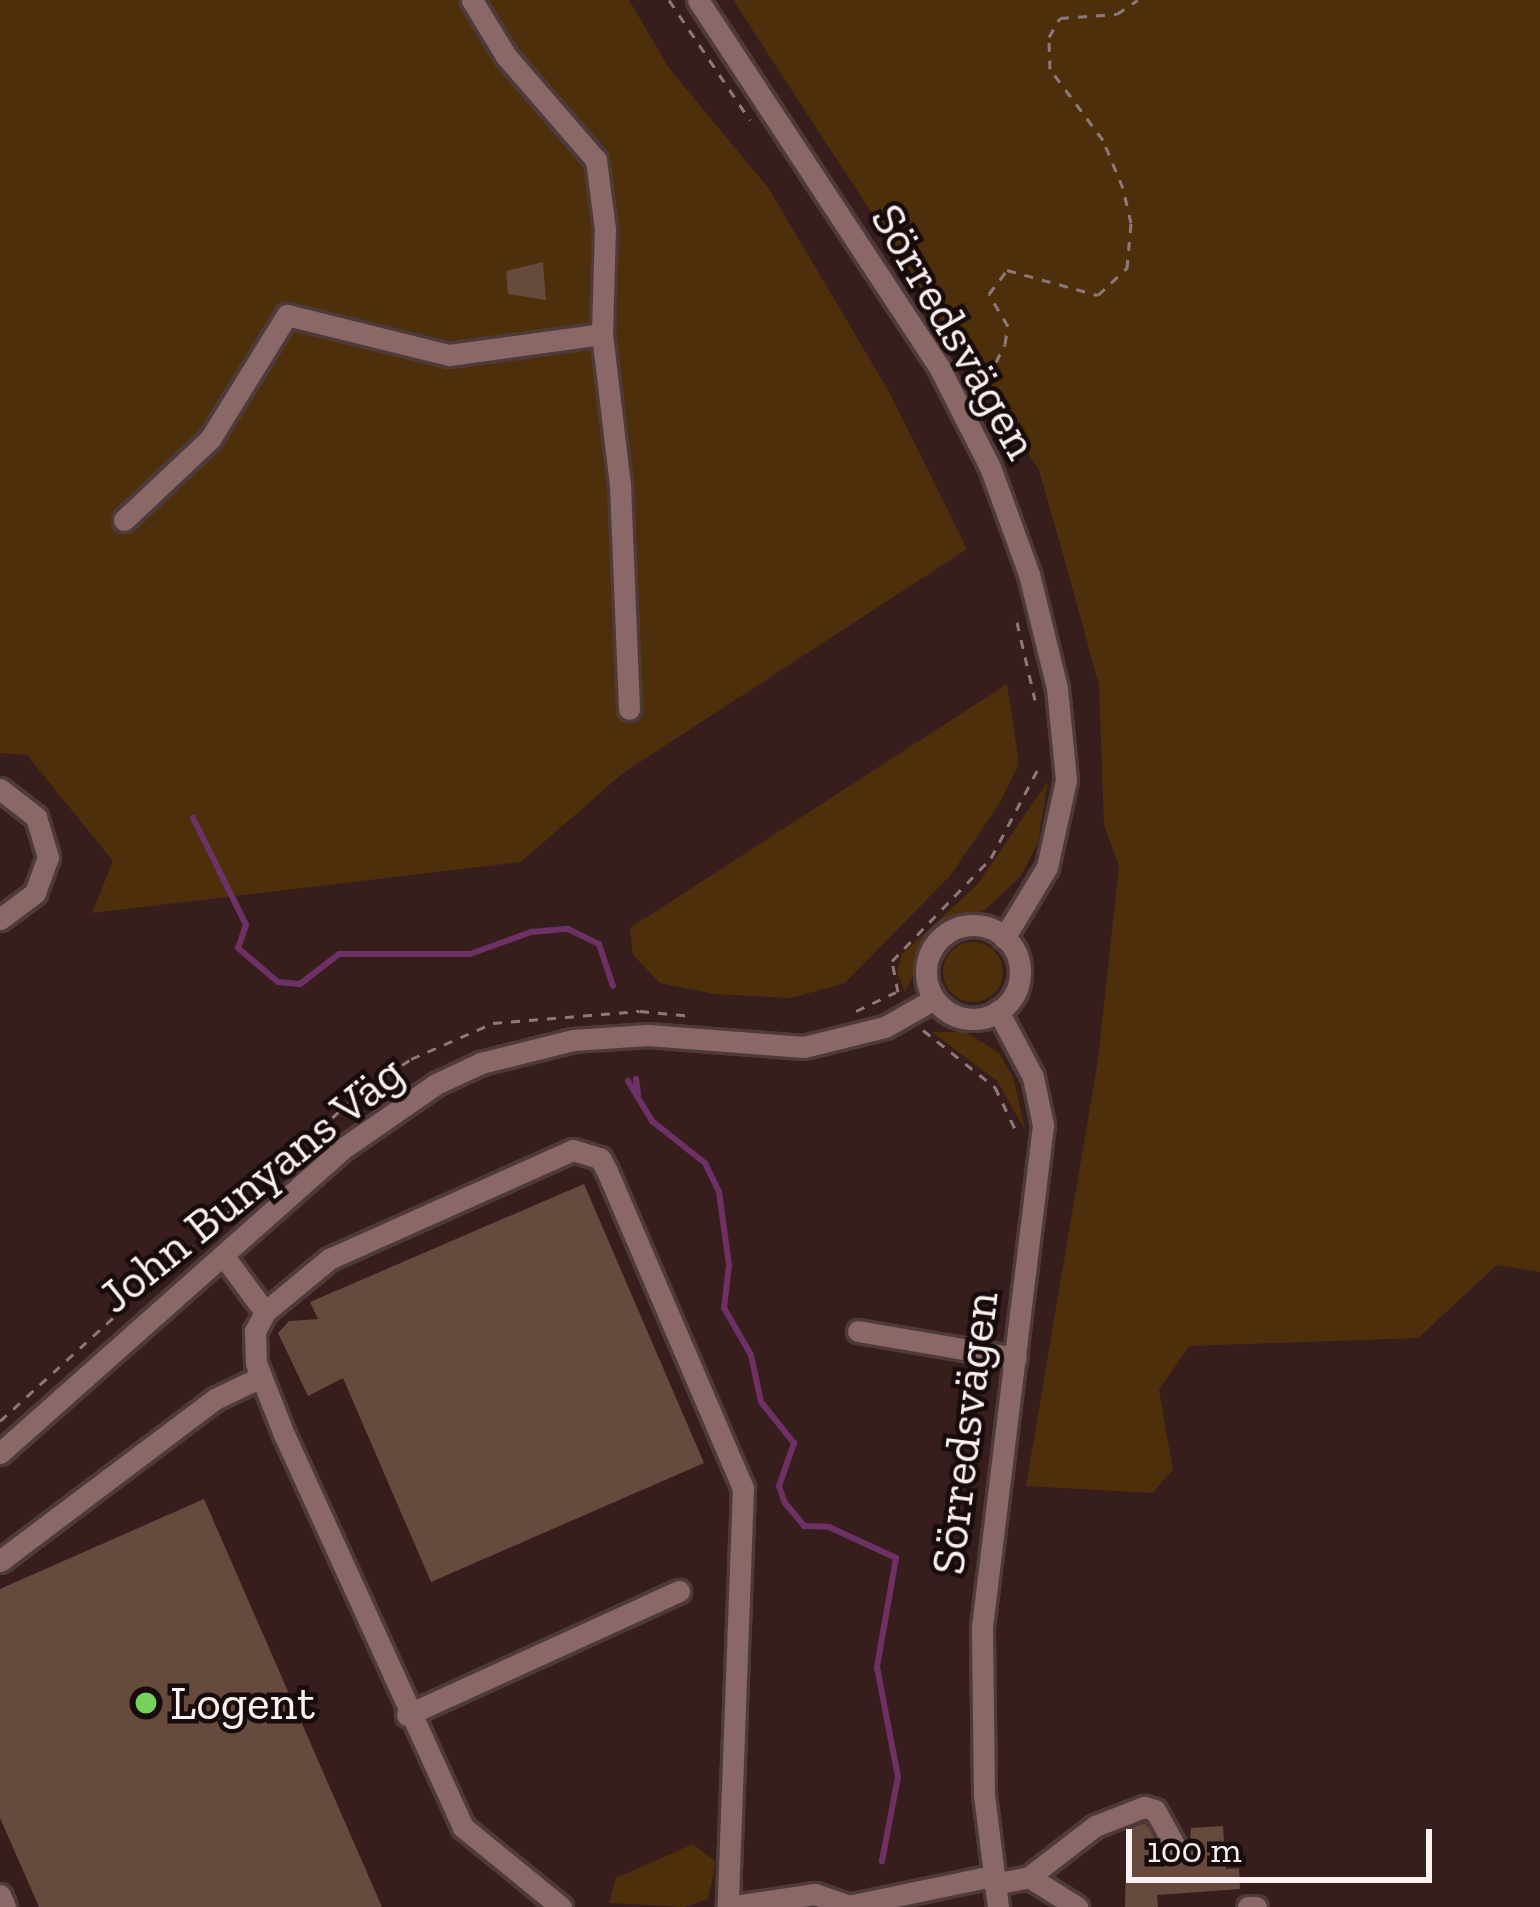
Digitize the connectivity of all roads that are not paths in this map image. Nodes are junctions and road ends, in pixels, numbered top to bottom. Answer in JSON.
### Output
{"nodes":[{"id":1,"x":472,"y":0,"type":"edge"},
{"id":2,"x":698,"y":0,"type":"edge"},
{"id":3,"x":602,"y":334,"type":"junction"},
{"id":4,"x":124,"y":520,"type":"dead end"},
{"id":5,"x":629,"y":709,"type":"dead end"},
{"id":6,"x":0,"y":789,"type":"edge"},
{"id":7,"x":0,"y":919,"type":"edge"},
{"id":8,"x":1004,"y":938,"type":"junction"},
{"id":9,"x":934,"y":999,"type":"junction"},
{"id":10,"x":998,"y":1011,"type":"junction"},
{"id":11,"x":223,"y":1255,"type":"junction"},
{"id":12,"x":260,"y":1306,"type":"junction"},
{"id":13,"x":858,"y":1331,"type":"dead end"},
{"id":14,"x":1016,"y":1358,"type":"junction"},
{"id":15,"x":261,"y":1377,"type":"junction"},
{"id":16,"x":0,"y":1453,"type":"edge"},
{"id":17,"x":0,"y":1562,"type":"edge"},
{"id":18,"x":679,"y":1591,"type":"dead end"},
{"id":19,"x":407,"y":1714,"type":"junction"},
{"id":20,"x":1176,"y":1848,"type":"dead end"},
{"id":21,"x":1029,"y":1876,"type":"junction"},
{"id":22,"x":993,"y":1880,"type":"junction"},
{"id":23,"x":0,"y":1895,"type":"edge"},
{"id":24,"x":845,"y":1906,"type":"edge"},
{"id":25,"x":5,"y":1907,"type":"edge"},
{"id":26,"x":561,"y":1907,"type":"edge"},
{"id":27,"x":728,"y":1907,"type":"edge"},
{"id":28,"x":998,"y":1907,"type":"edge"},
{"id":29,"x":1077,"y":1907,"type":"edge"}],
"edges":[{"from":1,"to":3,"type":"street"},
{"from":2,"to":8,"type":"street","name":"Sörredsvägen"},
{"from":3,"to":4,"type":"street"},
{"from":3,"to":5,"type":"street"},
{"from":6,"to":7,"type":"street"},
{"from":8,"to":9,"type":"street"},
{"from":8,"to":10,"type":"street"},
{"from":9,"to":10,"type":"street"},
{"from":9,"to":11,"type":"street","name":"John Bunyans Väg"},
{"from":10,"to":14,"type":"street","name":"Sörredsvägen"},
{"from":11,"to":12,"type":"street"},
{"from":11,"to":16,"type":"street","name":"John Bunyans Väg"},
{"from":12,"to":15,"type":"street"},
{"from":12,"to":27,"type":"street"},
{"from":13,"to":14,"type":"street"},
{"from":14,"to":22,"type":"street","name":"Sörredsvägen"},
{"from":15,"to":17,"type":"street"},
{"from":15,"to":19,"type":"street"},
{"from":18,"to":19,"type":"street"},
{"from":19,"to":26,"type":"street"},
{"from":20,"to":21,"type":"street"},
{"from":21,"to":22,"type":"street"},
{"from":21,"to":29,"type":"street"},
{"from":22,"to":24,"type":"street"},
{"from":22,"to":28,"type":"street","name":"Sörredsvägen"},
{"from":23,"to":25,"type":"street"},
{"from":24,"to":27,"type":"street"}]}
